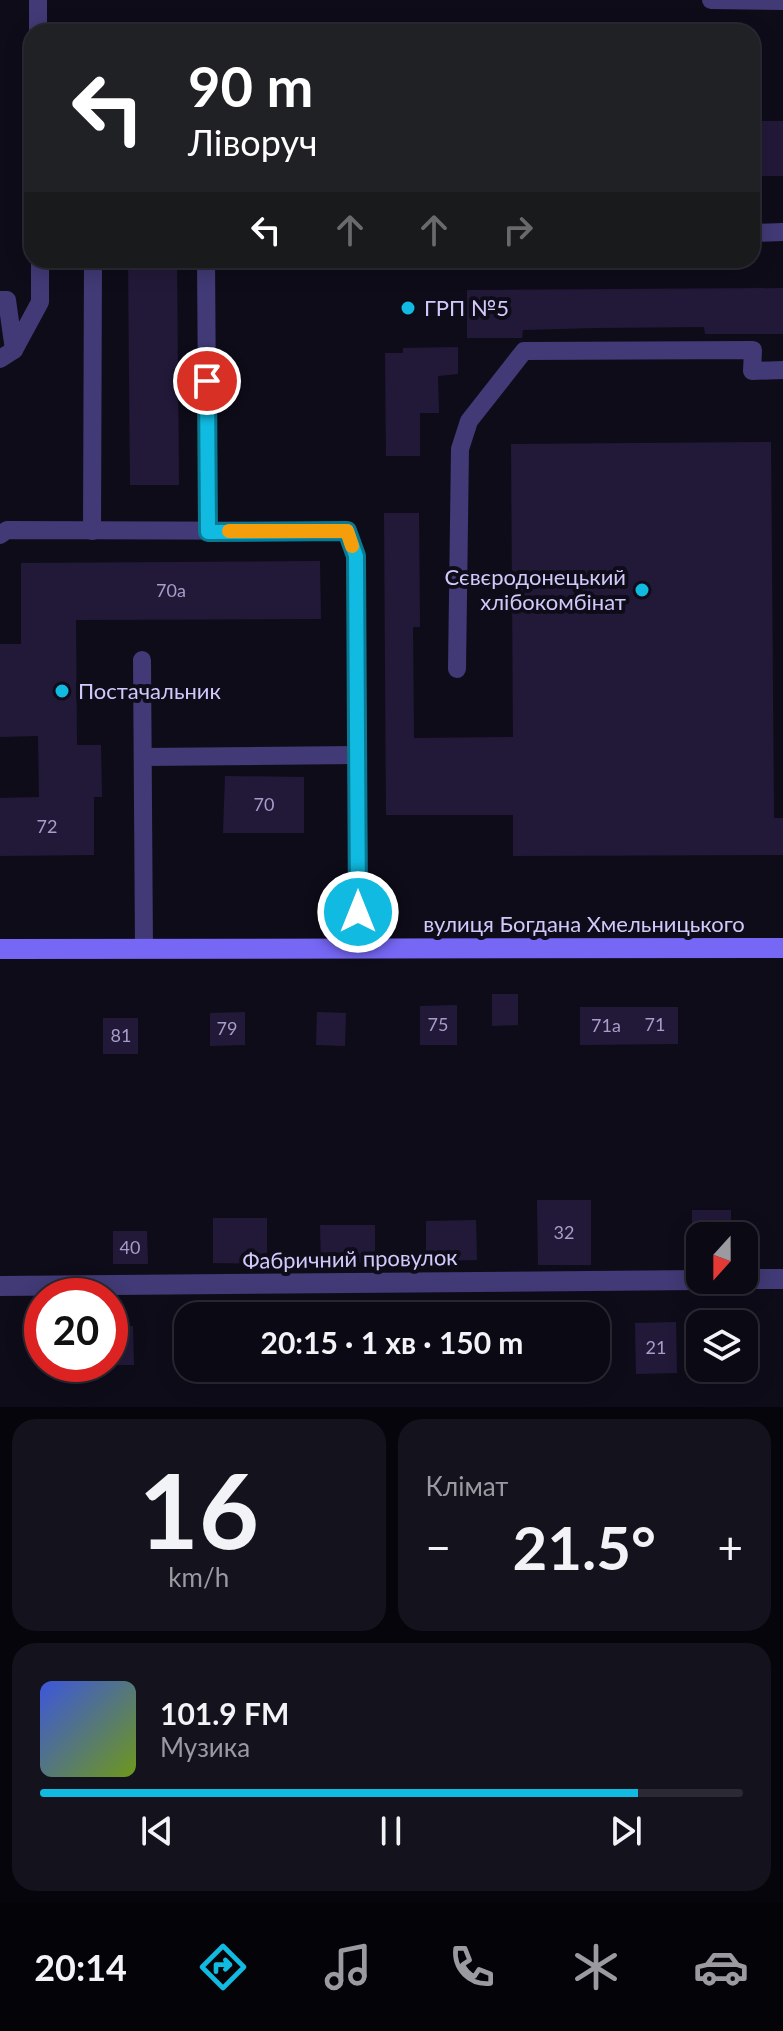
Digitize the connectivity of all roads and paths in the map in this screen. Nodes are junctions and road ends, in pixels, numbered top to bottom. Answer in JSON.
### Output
{"nodes":[{"id":1,"x":38,"y":0,"type":"edge"},
{"id":2,"x":711,"y":0,"type":"edge"},
{"id":3,"x":783,"y":1,"type":"edge"},
{"id":4,"x":38,"y":24,"type":"edge"},
{"id":5,"x":783,"y":232,"type":"edge"},
{"id":6,"x":760,"y":233,"type":"edge"},
{"id":7,"x":40,"y":268,"type":"edge"},
{"id":8,"x":93,"y":268,"type":"edge"},
{"id":9,"x":206,"y":268,"type":"edge"},
{"id":10,"x":0,"y":300,"type":"edge"},
{"id":11,"x":7,"y":354,"type":"edge"},
{"id":12,"x":783,"y":370,"type":"edge"},
{"id":13,"x":92,"y":531,"type":"junction"},
{"id":14,"x":208,"y":532,"type":"junction"},
{"id":15,"x":0,"y":535,"type":"edge"},
{"id":16,"x":142,"y":660,"type":"dead end"},
{"id":17,"x":457,"y":669,"type":"dead end"},
{"id":18,"x":357,"y":755,"type":"junction"},
{"id":19,"x":143,"y":757,"type":"junction"},
{"id":20,"x":359,"y":948,"type":"junction"},
{"id":21,"x":783,"y":948,"type":"edge"},
{"id":22,"x":0,"y":949,"type":"edge"},
{"id":23,"x":144,"y":949,"type":"junction"},
{"id":24,"x":758,"y":1279,"type":"edge"},
{"id":25,"x":783,"y":1279,"type":"edge"},
{"id":26,"x":686,"y":1280,"type":"edge"},
{"id":27,"x":0,"y":1286,"type":"edge"}],
"edges":[{"from":1,"to":4,"type":"lane"},
{"from":2,"to":3,"type":"lane"},
{"from":5,"to":6,"type":"lane"},
{"from":7,"to":11,"type":"lane"},
{"from":8,"to":13,"type":"lane"},
{"from":9,"to":14,"type":"lane"},
{"from":10,"to":11,"type":"lane"},
{"from":12,"to":17,"type":"lane"},
{"from":13,"to":14,"type":"lane"},
{"from":13,"to":15,"type":"lane"},
{"from":14,"to":18,"type":"lane"},
{"from":16,"to":19,"type":"lane"},
{"from":18,"to":19,"type":"lane"},
{"from":18,"to":20,"type":"lane"},
{"from":19,"to":23,"type":"lane"},
{"from":20,"to":21,"type":"street","name":"вулиця Богдана Хмельницького"},
{"from":20,"to":23,"type":"street","name":"вулиця Богдана Хмельницького"},
{"from":22,"to":23,"type":"street","name":"вулиця Богдана Хмельницького"},
{"from":24,"to":25,"type":"street"},
{"from":26,"to":27,"type":"street","name":"Фабричний провулок"}]}
